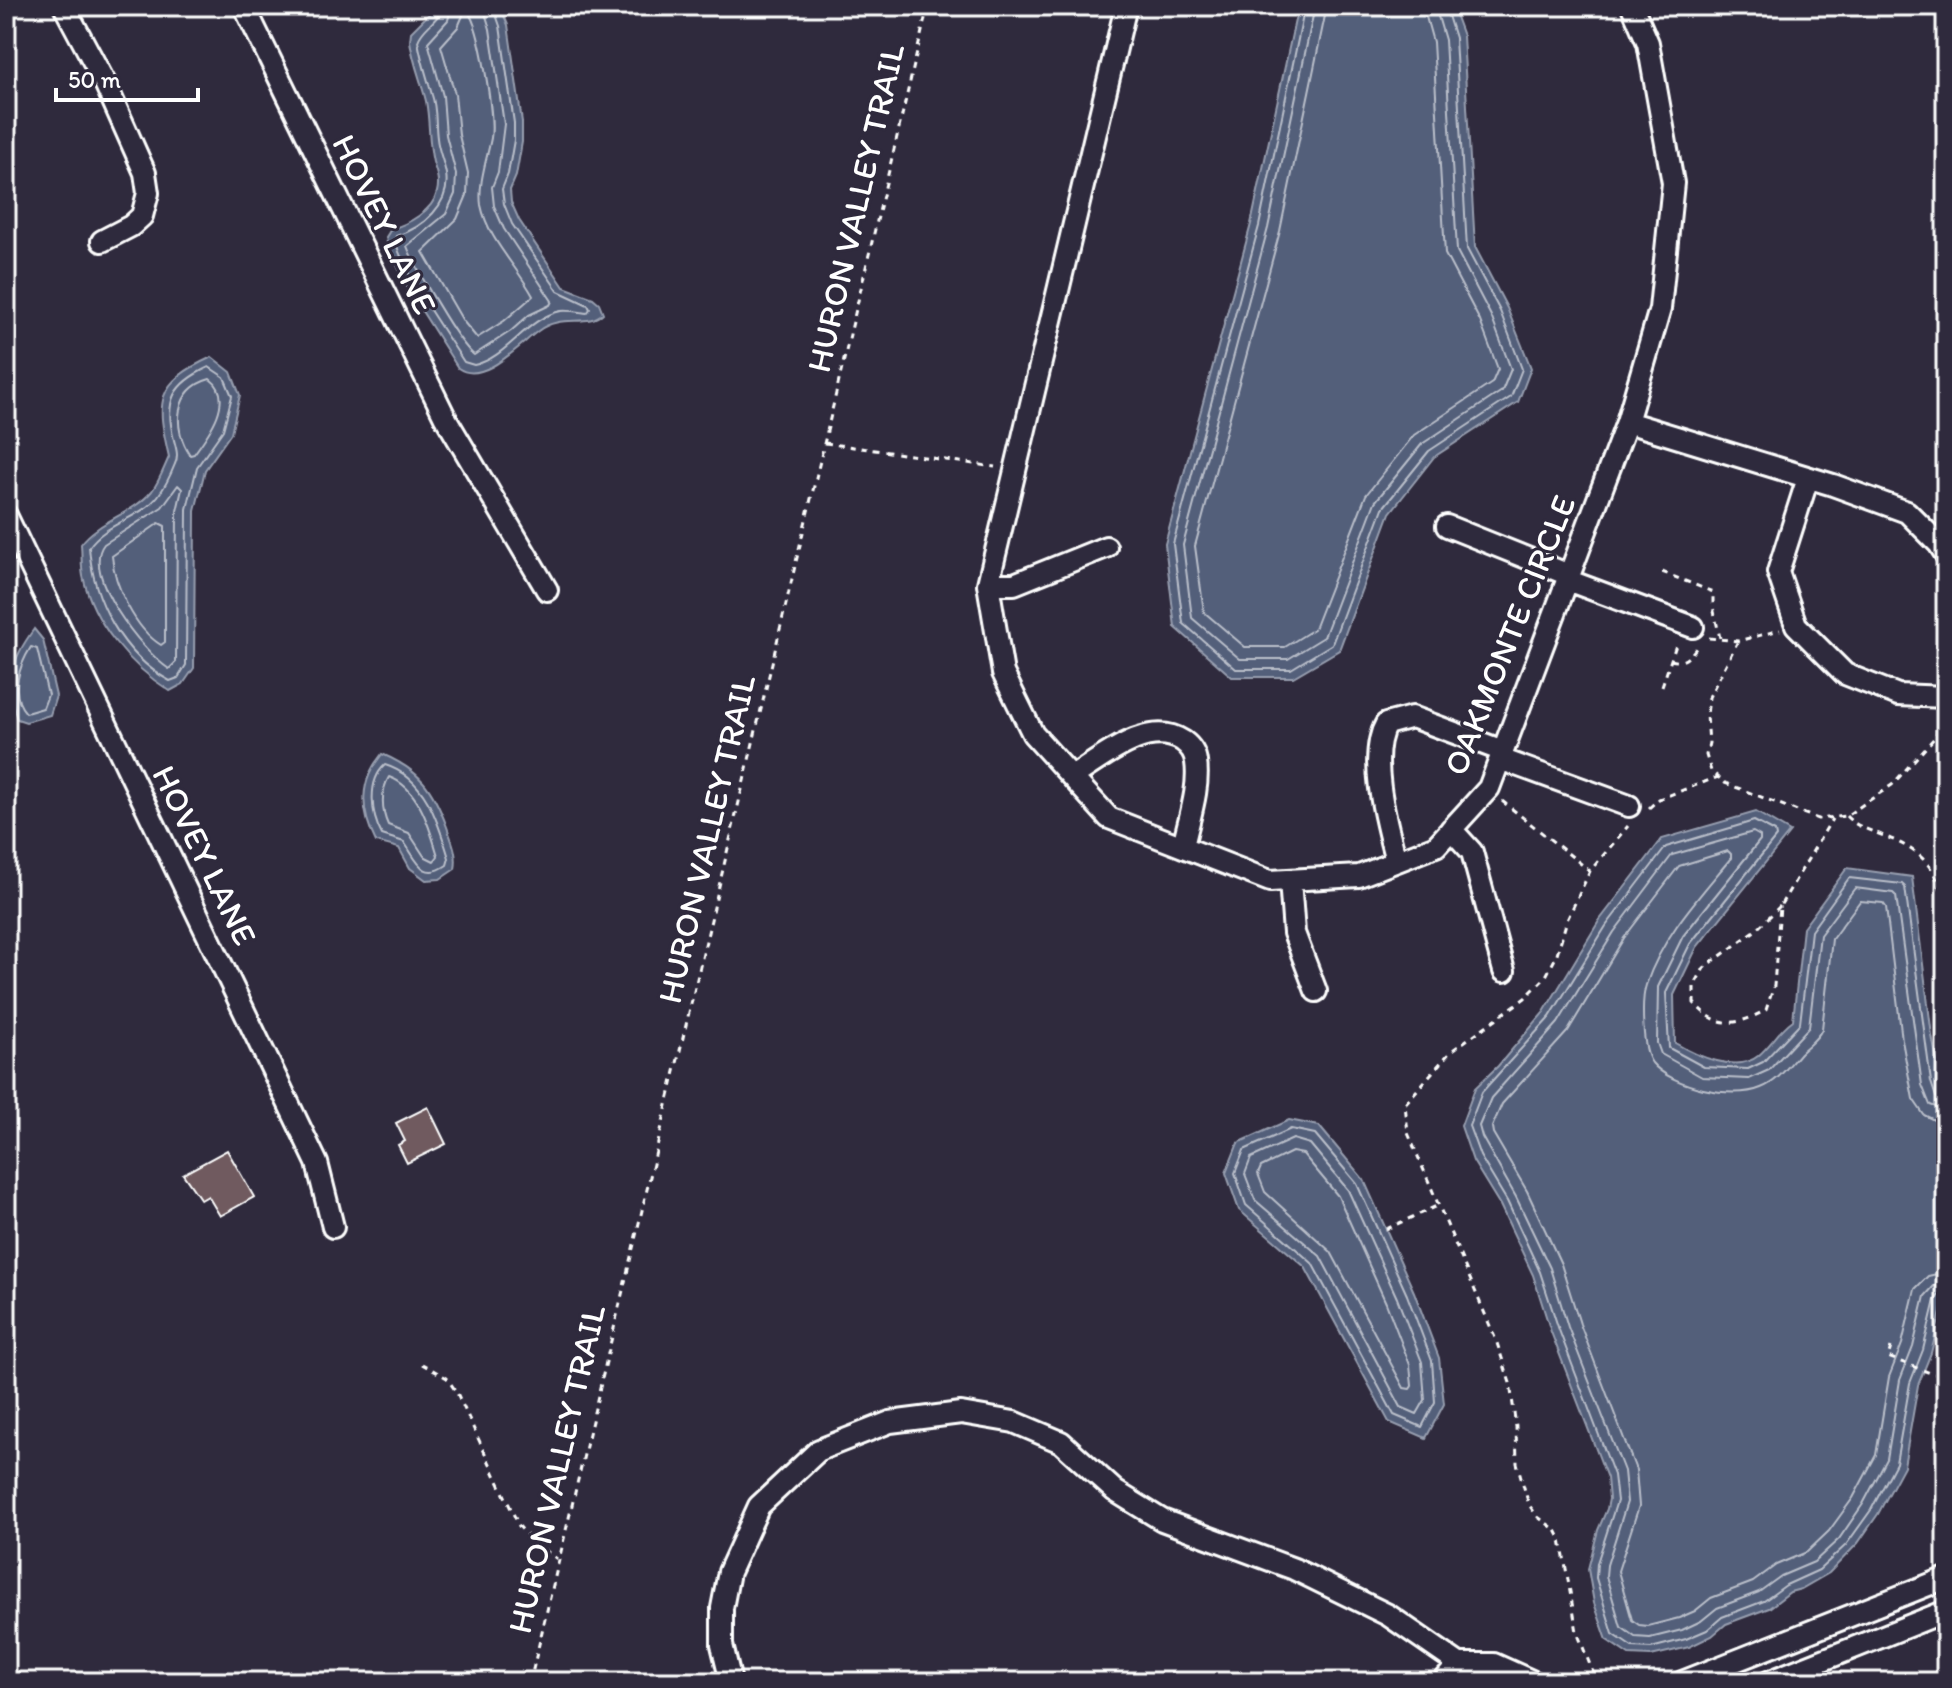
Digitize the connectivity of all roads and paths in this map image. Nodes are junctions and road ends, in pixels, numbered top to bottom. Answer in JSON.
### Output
{"nodes":[{"id":1,"x":64,"y":6,"type":"edge"},
{"id":2,"x":244,"y":6,"type":"edge"},
{"id":3,"x":928,"y":6,"type":"edge"},
{"id":4,"x":1126,"y":6,"type":"edge"},
{"id":5,"x":1632,"y":6,"type":"edge"},
{"id":6,"x":102,"y":241,"type":"dead end"},
{"id":7,"x":1627,"y":422,"type":"junction"},
{"id":8,"x":825,"y":443,"type":"junction"},
{"id":9,"x":1016,"y":471,"type":"junction"},
{"id":10,"x":1808,"y":478,"type":"junction"},
{"id":11,"x":6,"y":515,"type":"edge"},
{"id":12,"x":1447,"y":526,"type":"dead end"},
{"id":13,"x":1106,"y":547,"type":"dead end"},
{"id":14,"x":1946,"y":555,"type":"edge"},
{"id":15,"x":1662,"y":572,"type":"dead end"},
{"id":16,"x":1568,"y":578,"type":"junction"},
{"id":17,"x":988,"y":584,"type":"junction"},
{"id":18,"x":547,"y":590,"type":"dead end"},
{"id":19,"x":1795,"y":623,"type":"junction"},
{"id":20,"x":1688,"y":625,"type":"joint"},
{"id":21,"x":1720,"y":638,"type":"junction"},
{"id":22,"x":1738,"y":641,"type":"junction"},
{"id":23,"x":1671,"y":660,"type":"junction"},
{"id":24,"x":1662,"y":686,"type":"dead end"},
{"id":25,"x":1943,"y":698,"type":"edge"},
{"id":26,"x":1501,"y":755,"type":"junction"},
{"id":27,"x":1072,"y":777,"type":"junction"},
{"id":28,"x":1718,"y":777,"type":"junction"},
{"id":29,"x":1487,"y":790,"type":"junction"},
{"id":30,"x":1635,"y":813,"type":"junction"},
{"id":31,"x":1846,"y":816,"type":"junction"},
{"id":32,"x":1832,"y":819,"type":"junction"},
{"id":33,"x":1451,"y":829,"type":"junction"},
{"id":34,"x":1183,"y":847,"type":"junction"},
{"id":35,"x":1396,"y":861,"type":"junction"},
{"id":36,"x":1590,"y":871,"type":"junction"},
{"id":37,"x":1290,"y":880,"type":"junction"},
{"id":38,"x":1946,"y":905,"type":"edge"},
{"id":39,"x":1780,"y":906,"type":"junction"},
{"id":40,"x":1504,"y":971,"type":"dead end"},
{"id":41,"x":1316,"y":991,"type":"dead end"},
{"id":42,"x":1439,"y":1205,"type":"junction"},
{"id":43,"x":333,"y":1227,"type":"dead end"},
{"id":44,"x":1386,"y":1229,"type":"dead end"},
{"id":45,"x":1891,"y":1347,"type":"dead end"},
{"id":46,"x":422,"y":1364,"type":"dead end"},
{"id":47,"x":1946,"y":1375,"type":"edge"},
{"id":48,"x":559,"y":1560,"type":"junction"},
{"id":49,"x":1946,"y":1578,"type":"edge"},
{"id":50,"x":1907,"y":1593,"type":"junction"},
{"id":51,"x":1946,"y":1611,"type":"edge"},
{"id":52,"x":1917,"y":1623,"type":"junction"},
{"id":53,"x":1463,"y":1673,"type":"edge"},
{"id":54,"x":1594,"y":1675,"type":"dead end"},
{"id":55,"x":530,"y":1682,"type":"edge"},
{"id":56,"x":731,"y":1682,"type":"edge"},
{"id":57,"x":1443,"y":1682,"type":"edge"},
{"id":58,"x":1534,"y":1682,"type":"edge"},
{"id":59,"x":1682,"y":1682,"type":"edge"},
{"id":60,"x":1768,"y":1682,"type":"edge"}],
"edges":[{"from":1,"to":6,"type":"street"},
{"from":2,"to":18,"type":"street","name":"HOVEY LANE"},
{"from":3,"to":8,"type":"path","name":"HURON VALLEY TRAIL"},
{"from":4,"to":9,"type":"street","name":"OAKMONTE CIRCLE"},
{"from":5,"to":7,"type":"street","name":"OAKMONTE CIRCLE"},
{"from":7,"to":10,"type":"street"},
{"from":7,"to":16,"type":"street","name":"OAKMONTE CIRCLE"},
{"from":8,"to":9,"type":"path"},
{"from":8,"to":48,"type":"path","name":"HURON VALLEY TRAIL"},
{"from":9,"to":17,"type":"street","name":"OAKMONTE CIRCLE"},
{"from":10,"to":14,"type":"street"},
{"from":10,"to":19,"type":"street"},
{"from":11,"to":43,"type":"street","name":"HOVEY LANE"},
{"from":12,"to":16,"type":"street"},
{"from":13,"to":17,"type":"street"},
{"from":15,"to":21,"type":"path"},
{"from":16,"to":20,"type":"street"},
{"from":16,"to":26,"type":"street","name":"OAKMONTE CIRCLE"},
{"from":17,"to":27,"type":"street","name":"OAKMONTE CIRCLE"},
{"from":19,"to":22,"type":"path"},
{"from":19,"to":25,"type":"street"},
{"from":20,"to":23,"type":"path"},
{"from":21,"to":22,"type":"path"},
{"from":21,"to":23,"type":"path"},
{"from":22,"to":28,"type":"path"},
{"from":23,"to":24,"type":"path"},
{"from":25,"to":31,"type":"path"},
{"from":26,"to":29,"type":"street","name":"OAKMONTE CIRCLE"},
{"from":26,"to":30,"type":"street"},
{"from":26,"to":35,"type":"street"},
{"from":27,"to":34,"type":"street","name":"OAKMONTE CIRCLE"},
{"from":27,"to":34,"type":"street"},
{"from":28,"to":30,"type":"path"},
{"from":28,"to":32,"type":"path"},
{"from":29,"to":33,"type":"street","name":"OAKMONTE CIRCLE"},
{"from":29,"to":36,"type":"path"},
{"from":30,"to":36,"type":"path"},
{"from":31,"to":32,"type":"path"},
{"from":31,"to":38,"type":"path"},
{"from":32,"to":39,"type":"path"},
{"from":33,"to":35,"type":"street","name":"OAKMONTE CIRCLE"},
{"from":33,"to":40,"type":"street"},
{"from":34,"to":37,"type":"street","name":"OAKMONTE CIRCLE"},
{"from":35,"to":37,"type":"street","name":"OAKMONTE CIRCLE"},
{"from":36,"to":42,"type":"path"},
{"from":37,"to":41,"type":"street"},
{"from":39,"to":39,"type":"path"},
{"from":42,"to":44,"type":"path"},
{"from":42,"to":54,"type":"path"},
{"from":45,"to":47,"type":"path"},
{"from":46,"to":48,"type":"path"},
{"from":48,"to":55,"type":"path","name":"HURON VALLEY TRAIL"},
{"from":49,"to":50,"type":"street"},
{"from":50,"to":52,"type":"street"},
{"from":50,"to":59,"type":"street"},
{"from":51,"to":52,"type":"street"},
{"from":52,"to":60,"type":"street"},
{"from":53,"to":56,"type":"street"},
{"from":53,"to":57,"type":"street"},
{"from":53,"to":58,"type":"street"}]}
